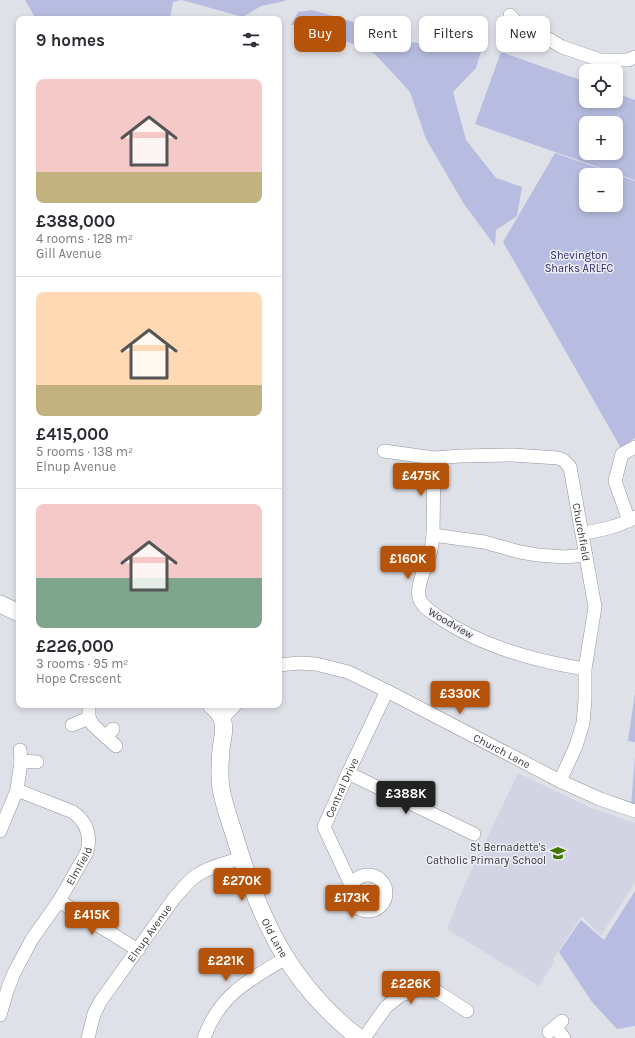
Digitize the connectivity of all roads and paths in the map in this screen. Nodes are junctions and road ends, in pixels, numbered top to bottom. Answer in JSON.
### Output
{"nodes":[{"id":1,"x":510,"y":15,"type":"dead end"},
{"id":2,"x":630,"y":62,"type":"edge"},
{"id":3,"x":635,"y":447,"type":"edge"},
{"id":4,"x":384,"y":451,"type":"dead end"},
{"id":5,"x":434,"y":458,"type":"junction"},
{"id":6,"x":632,"y":519,"type":"edge"},
{"id":7,"x":583,"y":533,"type":"junction"},
{"id":8,"x":433,"y":535,"type":"junction"},
{"id":9,"x":586,"y":555,"type":"junction"},
{"id":10,"x":0,"y":604,"type":"edge"},
{"id":11,"x":16,"y":612,"type":"edge"},
{"id":12,"x":282,"y":665,"type":"edge"},
{"id":13,"x":585,"y":669,"type":"junction"},
{"id":14,"x":387,"y":691,"type":"junction"},
{"id":15,"x":213,"y":708,"type":"edge"},
{"id":16,"x":232,"y":708,"type":"edge"},
{"id":17,"x":89,"y":712,"type":"edge"},
{"id":18,"x":222,"y":719,"type":"junction"},
{"id":19,"x":72,"y":725,"type":"dead end"},
{"id":20,"x":116,"y":746,"type":"dead end"},
{"id":21,"x":37,"y":762,"type":"dead end"},
{"id":22,"x":348,"y":773,"type":"junction"},
{"id":23,"x":560,"y":781,"type":"junction"},
{"id":24,"x":17,"y":790,"type":"junction"},
{"id":25,"x":635,"y":812,"type":"edge"},
{"id":26,"x":0,"y":831,"type":"edge"},
{"id":27,"x":474,"y":834,"type":"dead end"},
{"id":28,"x":242,"y":858,"type":"junction"},
{"id":29,"x":351,"y":885,"type":"dead end"},
{"id":30,"x":59,"y":901,"type":"junction"},
{"id":31,"x":138,"y":950,"type":"junction"},
{"id":32,"x":286,"y":958,"type":"junction"},
{"id":33,"x":467,"y":1011,"type":"dead end"},
{"id":34,"x":0,"y":1014,"type":"edge"},
{"id":35,"x":556,"y":1027,"type":"dead end"},
{"id":36,"x":88,"y":1038,"type":"edge"},
{"id":37,"x":204,"y":1038,"type":"edge"},
{"id":38,"x":359,"y":1038,"type":"edge"},
{"id":39,"x":364,"y":1038,"type":"edge"},
{"id":40,"x":564,"y":1038,"type":"edge"}],
"edges":[{"from":1,"to":2,"type":"street"},
{"from":3,"to":6,"type":"street"},
{"from":4,"to":5,"type":"street","name":"Churchfield"},
{"from":5,"to":7,"type":"street","name":"Churchfield"},
{"from":5,"to":8,"type":"street","name":"Woodview"},
{"from":6,"to":7,"type":"street"},
{"from":7,"to":9,"type":"street","name":"Churchfield"},
{"from":8,"to":9,"type":"street"},
{"from":8,"to":13,"type":"street","name":"Woodview"},
{"from":9,"to":13,"type":"street","name":"Churchfield"},
{"from":10,"to":11,"type":"main road"},
{"from":12,"to":14,"type":"street","name":"Church Lane"},
{"from":13,"to":23,"type":"street","name":"Churchfield"},
{"from":14,"to":22,"type":"street","name":"Central Drive"},
{"from":14,"to":23,"type":"street","name":"Church Lane"},
{"from":15,"to":18,"type":"main road"},
{"from":16,"to":18,"type":"street"},
{"from":17,"to":19,"type":"street"},
{"from":17,"to":20,"type":"street"},
{"from":18,"to":28,"type":"main road","name":"Old Lane"},
{"from":21,"to":24,"type":"street"},
{"from":22,"to":27,"type":"street"},
{"from":22,"to":29,"type":"street","name":"Central Drive"},
{"from":23,"to":25,"type":"street","name":"Church Lane"},
{"from":24,"to":26,"type":"street"},
{"from":24,"to":30,"type":"street","name":"Elmfield"},
{"from":28,"to":31,"type":"street","name":"Elnup Avenue"},
{"from":28,"to":32,"type":"main road","name":"Old Lane"},
{"from":30,"to":31,"type":"street"},
{"from":30,"to":34,"type":"street","name":"Elmfield"},
{"from":31,"to":36,"type":"street","name":"Elnup Avenue"},
{"from":32,"to":37,"type":"street"},
{"from":32,"to":38,"type":"main road","name":"Old Lane"},
{"from":33,"to":39,"type":"street"},
{"from":35,"to":40,"type":"street"}]}
